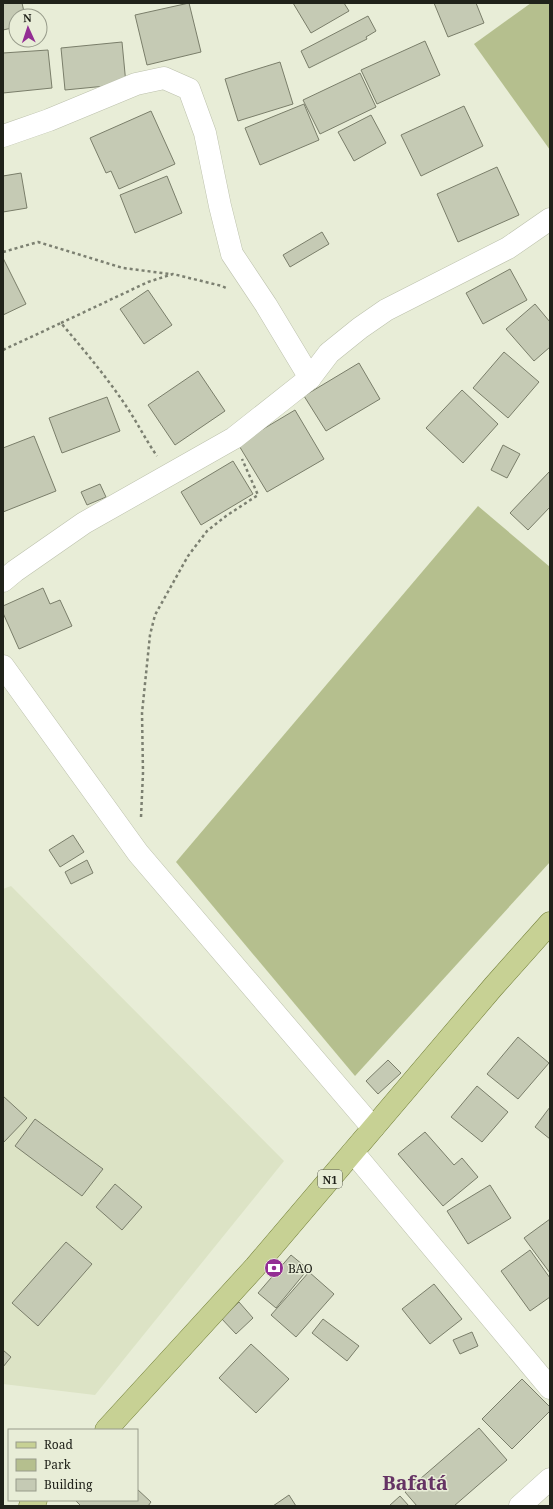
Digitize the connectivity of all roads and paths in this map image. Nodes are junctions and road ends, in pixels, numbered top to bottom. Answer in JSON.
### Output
{"nodes":[{"id":1,"x":3,"y":136,"type":"edge"},
{"id":2,"x":550,"y":219,"type":"edge"},
{"id":3,"x":3,"y":252,"type":"edge"},
{"id":4,"x":173,"y":274,"type":"junction"},
{"id":5,"x":234,"y":291,"type":"dead end"},
{"id":6,"x":61,"y":323,"type":"junction"},
{"id":7,"x":3,"y":350,"type":"edge"},
{"id":8,"x":310,"y":378,"type":"junction"},
{"id":9,"x":234,"y":438,"type":"junction"},
{"id":10,"x":170,"y":474,"type":"junction"},
{"id":11,"x":3,"y":581,"type":"edge"},
{"id":12,"x":3,"y":666,"type":"edge"},
{"id":13,"x":138,"y":853,"type":"junction"},
{"id":14,"x":550,"y":923,"type":"edge"},
{"id":15,"x":373,"y":1128,"type":"junction"},
{"id":16,"x":353,"y":1152,"type":"junction"},
{"id":17,"x":550,"y":1388,"type":"edge"},
{"id":18,"x":107,"y":1429,"type":"edge"},
{"id":19,"x":550,"y":1479,"type":"edge"},
{"id":20,"x":520,"y":1506,"type":"edge"}],
"edges":[{"from":1,"to":8,"type":"street"},
{"from":2,"to":8,"type":"street"},
{"from":3,"to":4,"type":"path"},
{"from":4,"to":5,"type":"path"},
{"from":4,"to":6,"type":"path"},
{"from":6,"to":7,"type":"path"},
{"from":6,"to":10,"type":"path"},
{"from":8,"to":9,"type":"street"},
{"from":9,"to":10,"type":"street"},
{"from":9,"to":13,"type":"path"},
{"from":10,"to":11,"type":"street"},
{"from":12,"to":13,"type":"street"},
{"from":13,"to":15,"type":"street"},
{"from":14,"to":15,"type":"main road","number":"N1"},
{"from":15,"to":16,"type":"main road","number":"N1"},
{"from":16,"to":17,"type":"street"},
{"from":16,"to":18,"type":"main road","number":"N1"},
{"from":19,"to":20,"type":"street"}]}
